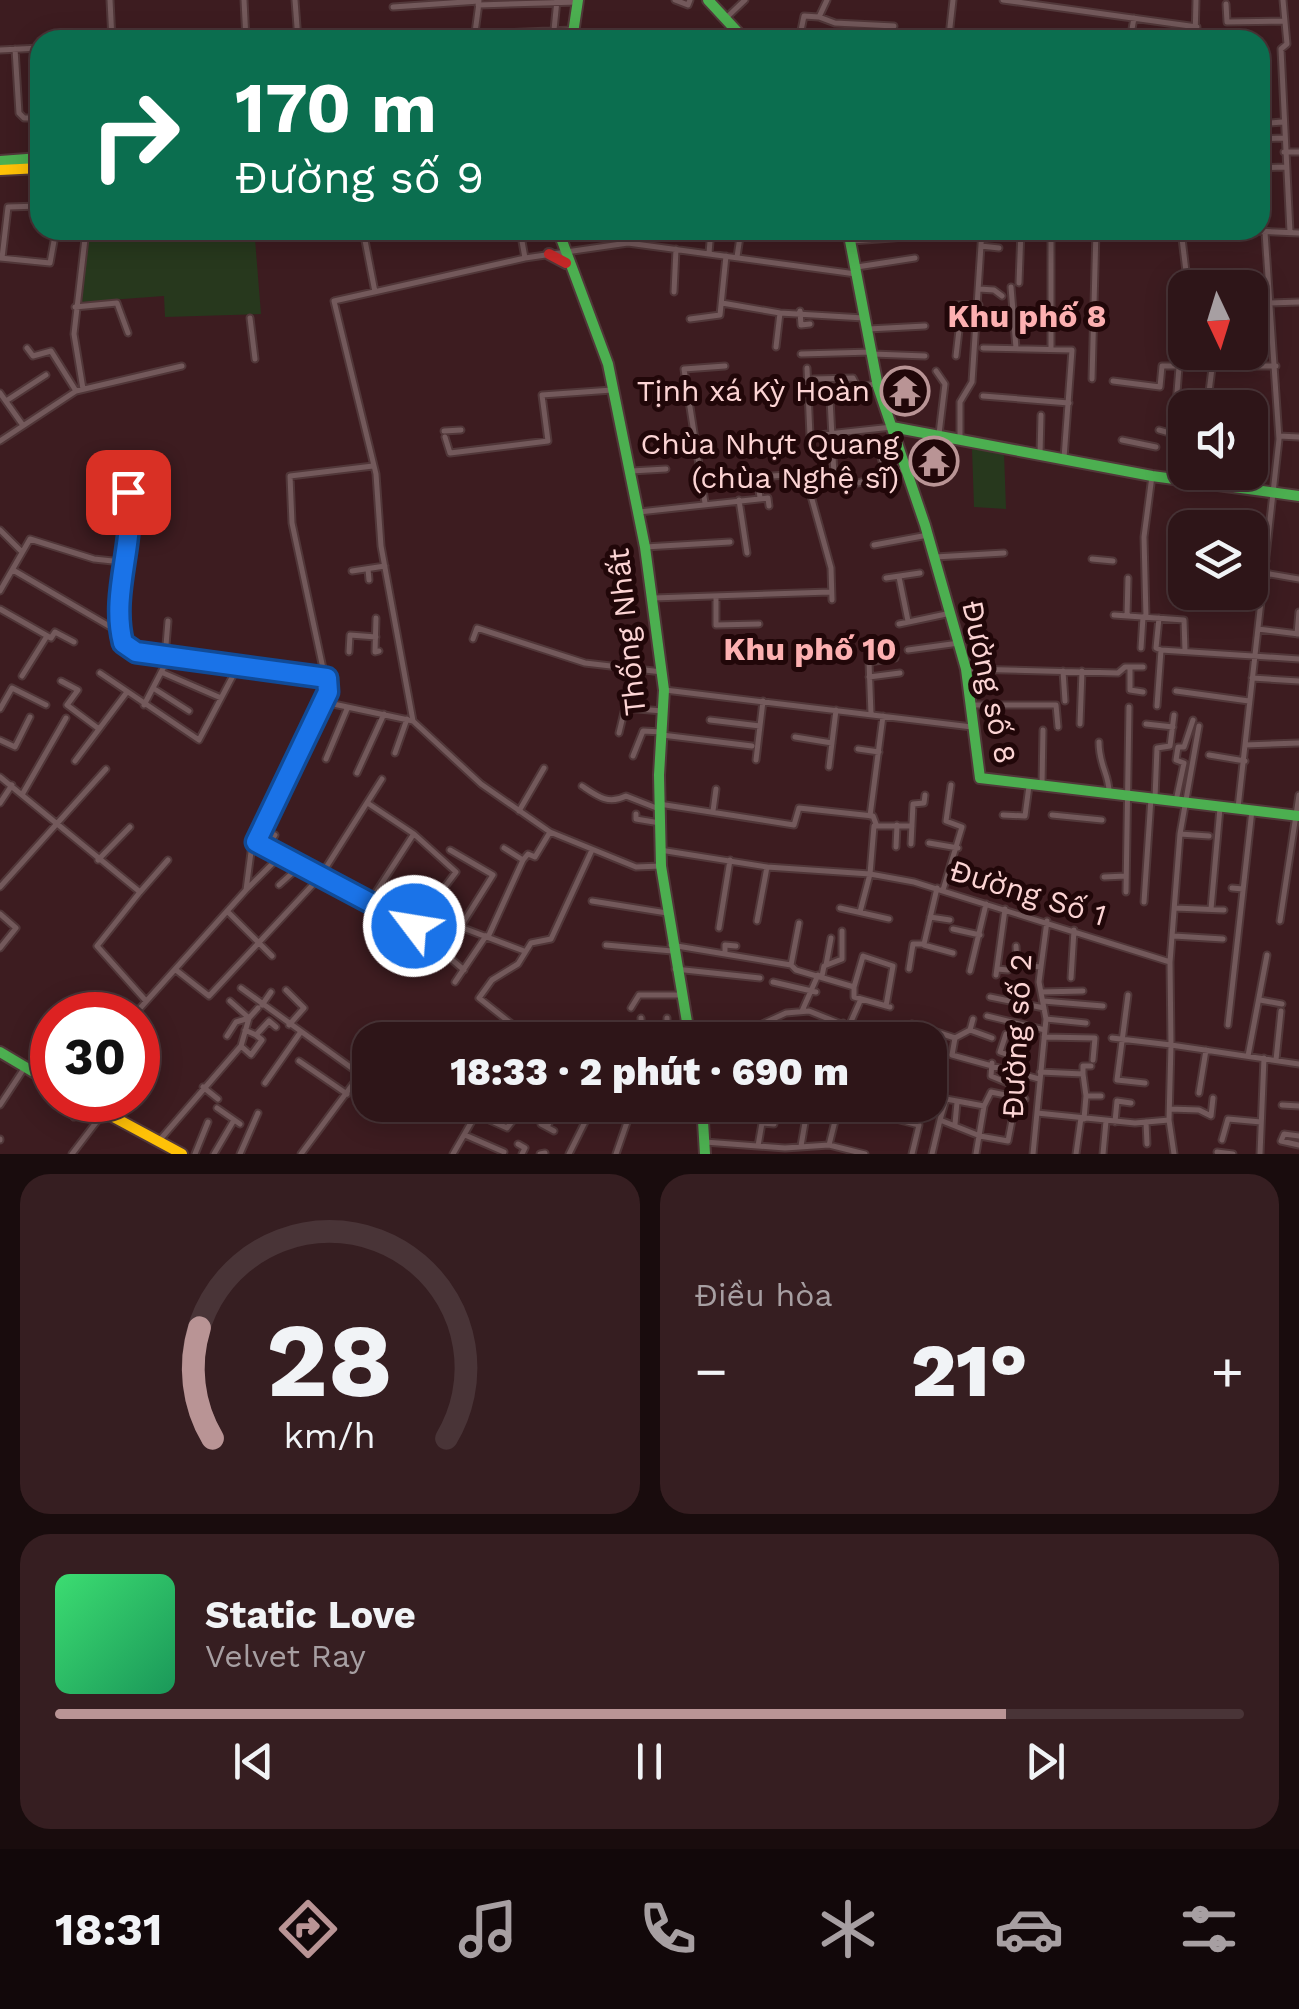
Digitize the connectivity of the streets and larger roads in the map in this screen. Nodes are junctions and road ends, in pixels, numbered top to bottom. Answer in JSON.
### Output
{"nodes":[{"id":1,"x":110,"y":0,"type":"edge"},
{"id":2,"x":244,"y":0,"type":"edge"},
{"id":3,"x":295,"y":0,"type":"edge"},
{"id":4,"x":675,"y":0,"type":"edge"},
{"id":5,"x":690,"y":0,"type":"edge"},
{"id":6,"x":708,"y":0,"type":"edge"},
{"id":7,"x":745,"y":0,"type":"edge"},
{"id":8,"x":827,"y":0,"type":"edge"},
{"id":9,"x":953,"y":0,"type":"edge"},
{"id":10,"x":1003,"y":0,"type":"edge"},
{"id":11,"x":1196,"y":0,"type":"edge"},
{"id":12,"x":1283,"y":0,"type":"edge"},
{"id":13,"x":557,"y":1,"type":"edge"},
{"id":14,"x":578,"y":1,"type":"edge"},
{"id":15,"x":1029,"y":1,"type":"edge"},
{"id":16,"x":479,"y":2,"type":"edge"},
{"id":17,"x":1226,"y":4,"type":"dead end"},
{"id":18,"x":393,"y":7,"type":"dead end"},
{"id":19,"x":819,"y":17,"type":"junction"},
{"id":20,"x":1134,"y":18,"type":"junction"},
{"id":21,"x":726,"y":19,"type":"junction"},
{"id":22,"x":1285,"y":21,"type":"junction"},
{"id":23,"x":894,"y":26,"type":"dead end"},
{"id":24,"x":1197,"y":27,"type":"junction"},
{"id":25,"x":112,"y":30,"type":"edge"},
{"id":26,"x":246,"y":30,"type":"edge"},
{"id":27,"x":297,"y":30,"type":"edge"},
{"id":28,"x":476,"y":30,"type":"edge"},
{"id":29,"x":554,"y":30,"type":"edge"},
{"id":30,"x":573,"y":30,"type":"edge"},
{"id":31,"x":736,"y":30,"type":"edge"},
{"id":32,"x":801,"y":30,"type":"edge"},
{"id":33,"x":948,"y":30,"type":"edge"},
{"id":34,"x":1132,"y":30,"type":"edge"},
{"id":35,"x":1197,"y":30,"type":"edge"},
{"id":36,"x":1287,"y":44,"type":"junction"},
{"id":37,"x":1299,"y":44,"type":"edge"},
{"id":38,"x":30,"y":48,"type":"edge"},
{"id":39,"x":15,"y":49,"type":"junction"},
{"id":40,"x":0,"y":50,"type":"edge"},
{"id":41,"x":30,"y":118,"type":"edge"},
{"id":42,"x":1282,"y":122,"type":"junction"},
{"id":43,"x":1270,"y":123,"type":"edge"},
{"id":44,"x":1283,"y":138,"type":"junction"},
{"id":45,"x":1270,"y":139,"type":"edge"},
{"id":46,"x":1284,"y":152,"type":"junction"},
{"id":47,"x":1299,"y":152,"type":"edge"},
{"id":48,"x":30,"y":159,"type":"edge"},
{"id":49,"x":0,"y":161,"type":"edge"},
{"id":50,"x":1285,"y":167,"type":"junction"},
{"id":51,"x":30,"y":168,"type":"edge"},
{"id":52,"x":1270,"y":168,"type":"edge"},
{"id":53,"x":0,"y":170,"type":"edge"},
{"id":54,"x":1290,"y":203,"type":"junction"},
{"id":55,"x":1299,"y":203,"type":"edge"},
{"id":56,"x":4,"y":206,"type":"edge"},
{"id":57,"x":30,"y":206,"type":"edge"},
{"id":58,"x":1270,"y":232,"type":"edge"},
{"id":59,"x":1290,"y":232,"type":"junction"},
{"id":60,"x":1299,"y":233,"type":"edge"},
{"id":61,"x":54,"y":240,"type":"edge"},
{"id":62,"x":85,"y":240,"type":"edge"},
{"id":63,"x":365,"y":240,"type":"edge"},
{"id":64,"x":522,"y":240,"type":"edge"},
{"id":65,"x":563,"y":240,"type":"edge"},
{"id":66,"x":710,"y":240,"type":"edge"},
{"id":67,"x":740,"y":240,"type":"edge"},
{"id":68,"x":851,"y":240,"type":"edge"},
{"id":69,"x":981,"y":240,"type":"edge"},
{"id":70,"x":1020,"y":240,"type":"edge"},
{"id":71,"x":1051,"y":240,"type":"edge"},
{"id":72,"x":1096,"y":240,"type":"edge"},
{"id":73,"x":1182,"y":240,"type":"edge"},
{"id":74,"x":1265,"y":240,"type":"edge"},
{"id":75,"x":620,"y":243,"type":"joint"},
{"id":76,"x":981,"y":246,"type":"junction"},
{"id":77,"x":999,"y":248,"type":"dead end"},
{"id":78,"x":676,"y":249,"type":"junction"},
{"id":79,"x":569,"y":251,"type":"junction"},
{"id":80,"x":709,"y":253,"type":"junction"},
{"id":81,"x":549,"y":254,"type":"junction"},
{"id":82,"x":726,"y":256,"type":"junction"},
{"id":83,"x":737,"y":257,"type":"junction"},
{"id":84,"x":1,"y":258,"type":"edge"},
{"id":85,"x":526,"y":258,"type":"junction"},
{"id":86,"x":914,"y":258,"type":"dead end"},
{"id":87,"x":570,"y":265,"type":"junction"},
{"id":88,"x":1186,"y":270,"type":"edge"},
{"id":89,"x":1267,"y":270,"type":"edge"},
{"id":90,"x":858,"y":271,"type":"junction"},
{"id":91,"x":1018,"y":283,"type":"dead end"},
{"id":92,"x":1011,"y":287,"type":"dead end"},
{"id":93,"x":979,"y":289,"type":"junction"},
{"id":94,"x":376,"y":292,"type":"junction"},
{"id":95,"x":674,"y":292,"type":"dead end"},
{"id":96,"x":1002,"y":296,"type":"dead end"},
{"id":97,"x":722,"y":302,"type":"junction"},
{"id":98,"x":1299,"y":302,"type":"edge"},
{"id":99,"x":1268,"y":303,"type":"joint"},
{"id":100,"x":979,"y":305,"type":"junction"},
{"id":101,"x":75,"y":307,"type":"junction"},
{"id":102,"x":800,"y":311,"type":"junction"},
{"id":103,"x":780,"y":313,"type":"junction"},
{"id":104,"x":956,"y":315,"type":"dead end"},
{"id":105,"x":1269,"y":317,"type":"joint"},
{"id":106,"x":250,"y":318,"type":"dead end"},
{"id":107,"x":690,"y":319,"type":"dead end"},
{"id":108,"x":810,"y":324,"type":"dead end"},
{"id":109,"x":867,"y":324,"type":"junction"},
{"id":110,"x":925,"y":326,"type":"dead end"},
{"id":111,"x":959,"y":330,"type":"dead end"},
{"id":112,"x":128,"y":333,"type":"dead end"},
{"id":113,"x":958,"y":345,"type":"junction"},
{"id":114,"x":776,"y":346,"type":"dead end"},
{"id":115,"x":27,"y":348,"type":"dead end"},
{"id":116,"x":975,"y":348,"type":"junction"},
{"id":117,"x":983,"y":348,"type":"dead end"},
{"id":118,"x":1016,"y":348,"type":"junction"},
{"id":119,"x":1051,"y":348,"type":"junction"},
{"id":120,"x":872,"y":353,"type":"junction"},
{"id":121,"x":801,"y":354,"type":"dead end"},
{"id":122,"x":925,"y":356,"type":"dead end"},
{"id":123,"x":956,"y":356,"type":"dead end"},
{"id":124,"x":255,"y":358,"type":"dead end"},
{"id":125,"x":182,"y":366,"type":"dead end"},
{"id":126,"x":725,"y":366,"type":"dead end"},
{"id":127,"x":1168,"y":366,"type":"edge"},
{"id":128,"x":1268,"y":366,"type":"edge"},
{"id":129,"x":1276,"y":366,"type":"junction"},
{"id":130,"x":807,"y":368,"type":"dead end"},
{"id":131,"x":936,"y":371,"type":"dead end"},
{"id":132,"x":46,"y":375,"type":"dead end"},
{"id":133,"x":814,"y":378,"type":"dead end"},
{"id":134,"x":1092,"y":379,"type":"dead end"},
{"id":135,"x":1113,"y":381,"type":"dead end"},
{"id":136,"x":878,"y":384,"type":"junction"},
{"id":137,"x":615,"y":389,"type":"junction"},
{"id":138,"x":79,"y":390,"type":"junction"},
{"id":139,"x":0,"y":393,"type":"edge"},
{"id":140,"x":982,"y":396,"type":"dead end"},
{"id":141,"x":830,"y":399,"type":"dead end"},
{"id":142,"x":6,"y":401,"type":"junction"},
{"id":143,"x":1069,"y":403,"type":"junction"},
{"id":144,"x":1041,"y":415,"type":"dead end"},
{"id":145,"x":22,"y":424,"type":"junction"},
{"id":146,"x":892,"y":427,"type":"junction"},
{"id":147,"x":461,"y":430,"type":"dead end"},
{"id":148,"x":1159,"y":430,"type":"dead end"},
{"id":149,"x":1168,"y":433,"type":"edge"},
{"id":150,"x":939,"y":434,"type":"junction"},
{"id":151,"x":829,"y":436,"type":"junction"},
{"id":152,"x":1278,"y":436,"type":"junction"},
{"id":153,"x":1299,"y":437,"type":"edge"},
{"id":154,"x":960,"y":440,"type":"junction"},
{"id":155,"x":1122,"y":440,"type":"dead end"},
{"id":156,"x":0,"y":441,"type":"edge"},
{"id":157,"x":1156,"y":447,"type":"dead end"},
{"id":158,"x":880,"y":454,"type":"dead end"},
{"id":159,"x":1040,"y":454,"type":"junction"},
{"id":160,"x":1064,"y":459,"type":"junction"},
{"id":161,"x":373,"y":466,"type":"junction"},
{"id":162,"x":666,"y":468,"type":"dead end"},
{"id":163,"x":906,"y":468,"type":"junction"},
{"id":164,"x":631,"y":471,"type":"junction"},
{"id":165,"x":886,"y":475,"type":"junction"},
{"id":166,"x":834,"y":476,"type":"dead end"},
{"id":167,"x":1152,"y":476,"type":"junction"},
{"id":168,"x":1168,"y":477,"type":"edge"},
{"id":169,"x":126,"y":478,"type":"dead end"},
{"id":170,"x":858,"y":484,"type":"dead end"},
{"id":171,"x":808,"y":485,"type":"dead end"},
{"id":172,"x":786,"y":486,"type":"dead end"},
{"id":173,"x":1263,"y":490,"type":"edge"},
{"id":174,"x":1274,"y":492,"type":"junction"},
{"id":175,"x":1299,"y":496,"type":"edge"},
{"id":176,"x":760,"y":499,"type":"junction"},
{"id":177,"x":739,"y":500,"type":"junction"},
{"id":178,"x":705,"y":503,"type":"junction"},
{"id":179,"x":769,"y":506,"type":"dead end"},
{"id":180,"x":639,"y":512,"type":"junction"},
{"id":181,"x":1270,"y":529,"type":"joint"},
{"id":182,"x":0,"y":530,"type":"edge"},
{"id":183,"x":928,"y":535,"type":"junction"},
{"id":184,"x":730,"y":542,"type":"dead end"},
{"id":185,"x":874,"y":545,"type":"dead end"},
{"id":186,"x":1268,"y":545,"type":"edge"},
{"id":187,"x":645,"y":547,"type":"junction"},
{"id":188,"x":22,"y":552,"type":"junction"},
{"id":189,"x":1004,"y":553,"type":"dead end"},
{"id":190,"x":746,"y":554,"type":"dead end"},
{"id":191,"x":935,"y":557,"type":"junction"},
{"id":192,"x":1092,"y":559,"type":"dead end"},
{"id":193,"x":122,"y":562,"type":"junction"},
{"id":194,"x":1114,"y":562,"type":"dead end"},
{"id":195,"x":385,"y":566,"type":"junction"},
{"id":196,"x":368,"y":569,"type":"junction"},
{"id":197,"x":13,"y":570,"type":"junction"},
{"id":198,"x":352,"y":571,"type":"dead end"},
{"id":199,"x":920,"y":573,"type":"dead end"},
{"id":200,"x":1268,"y":574,"type":"edge"},
{"id":201,"x":899,"y":577,"type":"junction"},
{"id":202,"x":886,"y":578,"type":"dead end"},
{"id":203,"x":1128,"y":578,"type":"dead end"},
{"id":204,"x":1299,"y":579,"type":"edge"},
{"id":205,"x":369,"y":580,"type":"dead end"},
{"id":206,"x":0,"y":591,"type":"edge"},
{"id":207,"x":652,"y":598,"type":"junction"},
{"id":208,"x":716,"y":598,"type":"junction"},
{"id":209,"x":0,"y":609,"type":"edge"},
{"id":210,"x":1260,"y":610,"type":"edge"},
{"id":211,"x":1299,"y":612,"type":"edge"},
{"id":212,"x":951,"y":613,"type":"junction"},
{"id":213,"x":1114,"y":616,"type":"dead end"},
{"id":214,"x":1126,"y":616,"type":"junction"},
{"id":215,"x":376,"y":618,"type":"dead end"},
{"id":216,"x":1144,"y":618,"type":"junction"},
{"id":217,"x":1159,"y":618,"type":"junction"},
{"id":218,"x":168,"y":621,"type":"dead end"},
{"id":219,"x":908,"y":621,"type":"junction"},
{"id":220,"x":759,"y":624,"type":"dead end"},
{"id":221,"x":899,"y":624,"type":"dead end"},
{"id":222,"x":1258,"y":629,"type":"junction"},
{"id":223,"x":120,"y":633,"type":"junction"},
{"id":224,"x":1298,"y":634,"type":"edge"},
{"id":225,"x":46,"y":636,"type":"junction"},
{"id":226,"x":376,"y":637,"type":"junction"},
{"id":227,"x":473,"y":640,"type":"dead end"},
{"id":228,"x":74,"y":642,"type":"dead end"},
{"id":229,"x":959,"y":643,"type":"junction"},
{"id":230,"x":1141,"y":648,"type":"dead end"},
{"id":231,"x":908,"y":650,"type":"dead end"},
{"id":232,"x":1162,"y":650,"type":"junction"},
{"id":233,"x":380,"y":651,"type":"dead end"},
{"id":234,"x":1184,"y":651,"type":"junction"},
{"id":235,"x":350,"y":652,"type":"dead end"},
{"id":236,"x":167,"y":657,"type":"junction"},
{"id":237,"x":895,"y":658,"type":"dead end"},
{"id":238,"x":1254,"y":658,"type":"junction"},
{"id":239,"x":1299,"y":660,"type":"edge"},
{"id":240,"x":1130,"y":667,"type":"junction"},
{"id":241,"x":1143,"y":667,"type":"dead end"},
{"id":242,"x":237,"y":668,"type":"junction"},
{"id":243,"x":966,"y":669,"type":"junction"},
{"id":244,"x":1063,"y":671,"type":"junction"},
{"id":245,"x":1082,"y":671,"type":"junction"},
{"id":246,"x":161,"y":672,"type":"junction"},
{"id":247,"x":662,"y":672,"type":"junction"},
{"id":248,"x":900,"y":673,"type":"dead end"},
{"id":249,"x":100,"y":674,"type":"dead end"},
{"id":250,"x":22,"y":676,"type":"dead end"},
{"id":251,"x":868,"y":677,"type":"junction"},
{"id":252,"x":327,"y":678,"type":"junction"},
{"id":253,"x":1252,"y":678,"type":"junction"},
{"id":254,"x":61,"y":681,"type":"dead end"},
{"id":255,"x":1299,"y":681,"type":"edge"},
{"id":256,"x":153,"y":688,"type":"junction"},
{"id":257,"x":664,"y":690,"type":"junction"},
{"id":258,"x":1176,"y":691,"type":"dead end"},
{"id":259,"x":126,"y":692,"type":"junction"},
{"id":260,"x":1143,"y":692,"type":"dead end"},
{"id":261,"x":221,"y":698,"type":"junction"},
{"id":262,"x":763,"y":701,"type":"junction"},
{"id":263,"x":1065,"y":701,"type":"dead end"},
{"id":264,"x":1249,"y":701,"type":"junction"},
{"id":265,"x":324,"y":702,"type":"junction"},
{"id":266,"x":144,"y":704,"type":"junction"},
{"id":267,"x":46,"y":705,"type":"dead end"},
{"id":268,"x":972,"y":705,"type":"junction"},
{"id":269,"x":1157,"y":706,"type":"dead end"},
{"id":270,"x":1129,"y":708,"type":"dead end"},
{"id":271,"x":0,"y":709,"type":"edge"},
{"id":272,"x":346,"y":709,"type":"junction"},
{"id":273,"x":836,"y":710,"type":"junction"},
{"id":274,"x":188,"y":711,"type":"dead end"},
{"id":275,"x":663,"y":711,"type":"junction"},
{"id":276,"x":384,"y":714,"type":"junction"},
{"id":277,"x":870,"y":714,"type":"junction"},
{"id":278,"x":1174,"y":715,"type":"dead end"},
{"id":279,"x":884,"y":716,"type":"junction"},
{"id":280,"x":30,"y":717,"type":"dead end"},
{"id":281,"x":66,"y":718,"type":"dead end"},
{"id":282,"x":410,"y":720,"type":"junction"},
{"id":283,"x":710,"y":720,"type":"dead end"},
{"id":284,"x":1080,"y":724,"type":"dead end"},
{"id":285,"x":1146,"y":724,"type":"dead end"},
{"id":286,"x":760,"y":726,"type":"junction"},
{"id":287,"x":975,"y":727,"type":"junction"},
{"id":288,"x":1058,"y":727,"type":"dead end"},
{"id":289,"x":1173,"y":727,"type":"junction"},
{"id":290,"x":99,"y":729,"type":"junction"},
{"id":291,"x":1044,"y":730,"type":"dead end"},
{"id":292,"x":619,"y":733,"type":"dead end"},
{"id":293,"x":662,"y":734,"type":"junction"},
{"id":294,"x":796,"y":737,"type":"dead end"},
{"id":295,"x":0,"y":740,"type":"edge"},
{"id":296,"x":1099,"y":742,"type":"dead end"},
{"id":297,"x":832,"y":743,"type":"junction"},
{"id":298,"x":1299,"y":743,"type":"edge"},
{"id":299,"x":1246,"y":744,"type":"junction"},
{"id":300,"x":752,"y":746,"type":"dead end"},
{"id":301,"x":858,"y":749,"type":"dead end"},
{"id":302,"x":878,"y":752,"type":"junction"},
{"id":303,"x":394,"y":753,"type":"dead end"},
{"id":304,"x":1209,"y":755,"type":"dead end"},
{"id":305,"x":633,"y":756,"type":"dead end"},
{"id":306,"x":75,"y":760,"type":"dead end"},
{"id":307,"x":326,"y":760,"type":"dead end"},
{"id":308,"x":756,"y":760,"type":"dead end"},
{"id":309,"x":1245,"y":762,"type":"junction"},
{"id":310,"x":829,"y":767,"type":"dead end"},
{"id":311,"x":544,"y":768,"type":"dead end"},
{"id":312,"x":106,"y":769,"type":"dead end"},
{"id":313,"x":357,"y":773,"type":"dead end"},
{"id":314,"x":0,"y":777,"type":"edge"},
{"id":315,"x":382,"y":779,"type":"dead end"},
{"id":316,"x":12,"y":785,"type":"junction"},
{"id":317,"x":951,"y":785,"type":"dead end"},
{"id":318,"x":582,"y":786,"type":"dead end"},
{"id":319,"x":1036,"y":787,"type":"junction"},
{"id":320,"x":716,"y":789,"type":"dead end"},
{"id":321,"x":23,"y":792,"type":"junction"},
{"id":322,"x":1109,"y":794,"type":"junction"},
{"id":323,"x":925,"y":795,"type":"dead end"},
{"id":324,"x":1128,"y":796,"type":"junction"},
{"id":325,"x":1299,"y":796,"type":"edge"},
{"id":326,"x":1153,"y":798,"type":"junction"},
{"id":327,"x":1180,"y":801,"type":"junction"},
{"id":328,"x":0,"y":804,"type":"edge"},
{"id":329,"x":368,"y":804,"type":"junction"},
{"id":330,"x":1221,"y":805,"type":"junction"},
{"id":331,"x":659,"y":806,"type":"junction"},
{"id":332,"x":1238,"y":808,"type":"junction"},
{"id":333,"x":1252,"y":810,"type":"junction"},
{"id":334,"x":713,"y":811,"type":"junction"},
{"id":335,"x":519,"y":812,"type":"junction"},
{"id":336,"x":636,"y":814,"type":"dead end"},
{"id":337,"x":1052,"y":815,"type":"dead end"},
{"id":338,"x":1297,"y":815,"type":"edge"},
{"id":339,"x":870,"y":816,"type":"junction"},
{"id":340,"x":1003,"y":816,"type":"dead end"},
{"id":341,"x":58,"y":820,"type":"junction"},
{"id":342,"x":1102,"y":820,"type":"dead end"},
{"id":343,"x":660,"y":823,"type":"junction"},
{"id":344,"x":876,"y":824,"type":"junction"},
{"id":345,"x":898,"y":825,"type":"junction"},
{"id":346,"x":912,"y":826,"type":"junction"},
{"id":347,"x":130,"y":827,"type":"dead end"},
{"id":348,"x":550,"y":832,"type":"junction"},
{"id":349,"x":275,"y":834,"type":"dead end"},
{"id":350,"x":414,"y":834,"type":"junction"},
{"id":351,"x":1180,"y":834,"type":"junction"},
{"id":352,"x":1209,"y":836,"type":"dead end"},
{"id":353,"x":256,"y":842,"type":"junction"},
{"id":354,"x":928,"y":843,"type":"dead end"},
{"id":355,"x":910,"y":844,"type":"dead end"},
{"id":356,"x":896,"y":847,"type":"dead end"},
{"id":357,"x":504,"y":848,"type":"dead end"},
{"id":358,"x":958,"y":848,"type":"junction"},
{"id":359,"x":266,"y":849,"type":"junction"},
{"id":360,"x":450,"y":850,"type":"dead end"},
{"id":361,"x":592,"y":850,"type":"junction"},
{"id":362,"x":660,"y":850,"type":"junction"},
{"id":363,"x":278,"y":857,"type":"junction"},
{"id":364,"x":98,"y":860,"type":"junction"},
{"id":365,"x":168,"y":860,"type":"dead end"},
{"id":366,"x":523,"y":860,"type":"junction"},
{"id":367,"x":730,"y":860,"type":"junction"},
{"id":368,"x":662,"y":866,"type":"junction"},
{"id":369,"x":299,"y":867,"type":"junction"},
{"id":370,"x":767,"y":867,"type":"junction"},
{"id":371,"x":870,"y":874,"type":"junction"},
{"id":372,"x":1127,"y":876,"type":"junction"},
{"id":373,"x":320,"y":878,"type":"junction"},
{"id":374,"x":1104,"y":878,"type":"dead end"},
{"id":375,"x":279,"y":886,"type":"dead end"},
{"id":376,"x":0,"y":887,"type":"edge"},
{"id":377,"x":1012,"y":888,"type":"dead end"},
{"id":378,"x":1232,"y":888,"type":"dead end"},
{"id":379,"x":940,"y":889,"type":"junction"},
{"id":380,"x":1243,"y":889,"type":"junction"},
{"id":381,"x":246,"y":890,"type":"junction"},
{"id":382,"x":140,"y":892,"type":"junction"},
{"id":383,"x":1126,"y":892,"type":"dead end"},
{"id":384,"x":371,"y":900,"type":"junction"},
{"id":385,"x":592,"y":900,"type":"dead end"},
{"id":386,"x":1144,"y":902,"type":"dead end"},
{"id":387,"x":986,"y":904,"type":"junction"},
{"id":388,"x":840,"y":908,"type":"dead end"},
{"id":389,"x":1175,"y":908,"type":"junction"},
{"id":390,"x":1005,"y":910,"type":"junction"},
{"id":391,"x":1212,"y":910,"type":"junction"},
{"id":392,"x":1224,"y":910,"type":"dead end"},
{"id":393,"x":228,"y":911,"type":"junction"},
{"id":394,"x":860,"y":912,"type":"junction"},
{"id":395,"x":667,"y":913,"type":"junction"},
{"id":396,"x":0,"y":914,"type":"edge"},
{"id":397,"x":1026,"y":915,"type":"junction"},
{"id":398,"x":930,"y":917,"type":"junction"},
{"id":399,"x":889,"y":920,"type":"dead end"},
{"id":400,"x":950,"y":920,"type":"dead end"},
{"id":401,"x":757,"y":921,"type":"dead end"},
{"id":402,"x":1047,"y":921,"type":"junction"},
{"id":403,"x":1280,"y":921,"type":"dead end"},
{"id":404,"x":799,"y":923,"type":"dead end"},
{"id":405,"x":462,"y":928,"type":"junction"},
{"id":406,"x":719,"y":928,"type":"dead end"},
{"id":407,"x":953,"y":928,"type":"dead end"},
{"id":408,"x":1074,"y":930,"type":"junction"},
{"id":409,"x":842,"y":931,"type":"dead end"},
{"id":410,"x":980,"y":935,"type":"junction"},
{"id":411,"x":1174,"y":936,"type":"junction"},
{"id":412,"x":487,"y":937,"type":"junction"},
{"id":413,"x":831,"y":938,"type":"dead end"},
{"id":414,"x":1222,"y":939,"type":"dead end"},
{"id":415,"x":718,"y":942,"type":"dead end"},
{"id":416,"x":260,"y":943,"type":"junction"},
{"id":417,"x":924,"y":944,"type":"junction"},
{"id":418,"x":606,"y":945,"type":"dead end"},
{"id":419,"x":736,"y":946,"type":"dead end"},
{"id":420,"x":1016,"y":946,"type":"dead end"},
{"id":421,"x":0,"y":948,"type":"edge"},
{"id":422,"x":672,"y":948,"type":"junction"},
{"id":423,"x":524,"y":952,"type":"junction"},
{"id":424,"x":721,"y":952,"type":"junction"},
{"id":425,"x":953,"y":953,"type":"dead end"},
{"id":426,"x":1267,"y":955,"type":"dead end"},
{"id":427,"x":272,"y":956,"type":"dead end"},
{"id":428,"x":1170,"y":962,"type":"junction"},
{"id":429,"x":791,"y":965,"type":"junction"},
{"id":430,"x":826,"y":966,"type":"junction"},
{"id":431,"x":1041,"y":967,"type":"junction"},
{"id":432,"x":675,"y":969,"type":"junction"},
{"id":433,"x":909,"y":969,"type":"dead end"},
{"id":434,"x":176,"y":970,"type":"junction"},
{"id":435,"x":464,"y":970,"type":"junction"},
{"id":436,"x":1008,"y":970,"type":"dead end"},
{"id":437,"x":970,"y":971,"type":"dead end"},
{"id":438,"x":820,"y":975,"type":"junction"},
{"id":439,"x":760,"y":978,"type":"dead end"},
{"id":440,"x":1072,"y":978,"type":"dead end"},
{"id":441,"x":455,"y":982,"type":"dead end"},
{"id":442,"x":773,"y":982,"type":"dead end"},
{"id":443,"x":241,"y":988,"type":"dead end"},
{"id":444,"x":854,"y":988,"type":"junction"},
{"id":445,"x":286,"y":990,"type":"dead end"},
{"id":446,"x":812,"y":991,"type":"junction"},
{"id":447,"x":1082,"y":991,"type":"dead end"},
{"id":448,"x":139,"y":992,"type":"edge"},
{"id":449,"x":154,"y":992,"type":"edge"},
{"id":450,"x":271,"y":992,"type":"dead end"},
{"id":451,"x":1041,"y":992,"type":"junction"},
{"id":452,"x":680,"y":995,"type":"junction"},
{"id":453,"x":1128,"y":995,"type":"dead end"},
{"id":454,"x":990,"y":997,"type":"dead end"},
{"id":455,"x":861,"y":999,"type":"junction"},
{"id":456,"x":1260,"y":1000,"type":"junction"},
{"id":457,"x":230,"y":1001,"type":"dead end"},
{"id":458,"x":1044,"y":1004,"type":"junction"},
{"id":459,"x":260,"y":1006,"type":"junction"},
{"id":460,"x":1103,"y":1006,"type":"dead end"},
{"id":461,"x":630,"y":1008,"type":"dead end"},
{"id":462,"x":802,"y":1012,"type":"junction"},
{"id":463,"x":987,"y":1016,"type":"dead end"},
{"id":464,"x":249,"y":1018,"type":"junction"},
{"id":465,"x":641,"y":1018,"type":"dead end"},
{"id":466,"x":667,"y":1018,"type":"dead end"},
{"id":467,"x":973,"y":1019,"type":"dead end"},
{"id":468,"x":1046,"y":1019,"type":"junction"},
{"id":469,"x":504,"y":1022,"type":"edge"},
{"id":470,"x":641,"y":1022,"type":"edge"},
{"id":471,"x":667,"y":1022,"type":"edge"},
{"id":472,"x":686,"y":1022,"type":"edge"},
{"id":473,"x":770,"y":1022,"type":"edge"},
{"id":474,"x":839,"y":1022,"type":"edge"},
{"id":475,"x":847,"y":1022,"type":"edge"},
{"id":476,"x":1086,"y":1024,"type":"dead end"},
{"id":477,"x":290,"y":1025,"type":"junction"},
{"id":478,"x":1228,"y":1025,"type":"dead end"},
{"id":479,"x":276,"y":1027,"type":"dead end"},
{"id":480,"x":245,"y":1030,"type":"junction"},
{"id":481,"x":970,"y":1030,"type":"junction"},
{"id":482,"x":300,"y":1033,"type":"junction"},
{"id":483,"x":1045,"y":1033,"type":"junction"},
{"id":484,"x":1006,"y":1034,"type":"dead end"},
{"id":485,"x":947,"y":1035,"type":"edge"},
{"id":486,"x":227,"y":1036,"type":"dead end"},
{"id":487,"x":259,"y":1038,"type":"junction"},
{"id":488,"x":955,"y":1038,"type":"junction"},
{"id":489,"x":992,"y":1038,"type":"dead end"},
{"id":490,"x":1112,"y":1038,"type":"dead end"},
{"id":491,"x":1024,"y":1039,"type":"dead end"},
{"id":492,"x":1122,"y":1040,"type":"junction"},
{"id":493,"x":1171,"y":1044,"type":"junction"},
{"id":494,"x":241,"y":1046,"type":"junction"},
{"id":495,"x":1206,"y":1050,"type":"junction"},
{"id":496,"x":0,"y":1052,"type":"edge"},
{"id":497,"x":1248,"y":1056,"type":"junction"},
{"id":498,"x":1017,"y":1058,"type":"junction"},
{"id":499,"x":1264,"y":1058,"type":"junction"},
{"id":500,"x":1276,"y":1060,"type":"junction"},
{"id":501,"x":298,"y":1062,"type":"dead end"},
{"id":502,"x":992,"y":1063,"type":"junction"},
{"id":503,"x":352,"y":1064,"type":"edge"},
{"id":504,"x":1299,"y":1064,"type":"edge"},
{"id":505,"x":26,"y":1067,"type":"junction"},
{"id":506,"x":1013,"y":1068,"type":"junction"},
{"id":507,"x":30,"y":1069,"type":"edge"},
{"id":508,"x":1083,"y":1074,"type":"junction"},
{"id":509,"x":1040,"y":1075,"type":"junction"},
{"id":510,"x":266,"y":1083,"type":"dead end"},
{"id":511,"x":1008,"y":1083,"type":"dead end"},
{"id":512,"x":1144,"y":1083,"type":"dead end"},
{"id":513,"x":203,"y":1087,"type":"junction"},
{"id":514,"x":352,"y":1088,"type":"edge"},
{"id":515,"x":347,"y":1094,"type":"junction"},
{"id":516,"x":1199,"y":1094,"type":"dead end"},
{"id":517,"x":1086,"y":1096,"type":"junction"},
{"id":518,"x":1101,"y":1096,"type":"dead end"},
{"id":519,"x":1213,"y":1098,"type":"dead end"},
{"id":520,"x":947,"y":1099,"type":"edge"},
{"id":521,"x":1025,"y":1099,"type":"dead end"},
{"id":522,"x":218,"y":1100,"type":"dead end"},
{"id":523,"x":957,"y":1102,"type":"junction"},
{"id":524,"x":1131,"y":1102,"type":"dead end"},
{"id":525,"x":1282,"y":1104,"type":"dead end"},
{"id":526,"x":0,"y":1105,"type":"edge"},
{"id":527,"x":984,"y":1106,"type":"junction"},
{"id":528,"x":1299,"y":1106,"type":"edge"},
{"id":529,"x":218,"y":1108,"type":"dead end"},
{"id":530,"x":1170,"y":1109,"type":"junction"},
{"id":531,"x":258,"y":1112,"type":"dead end"},
{"id":532,"x":1036,"y":1113,"type":"junction"},
{"id":533,"x":1013,"y":1115,"type":"dead end"},
{"id":534,"x":1082,"y":1119,"type":"junction"},
{"id":535,"x":1170,"y":1120,"type":"junction"},
{"id":536,"x":1106,"y":1121,"type":"junction"},
{"id":537,"x":96,"y":1122,"type":"edge"},
{"id":538,"x":120,"y":1122,"type":"edge"},
{"id":539,"x":208,"y":1122,"type":"dead end"},
{"id":540,"x":472,"y":1122,"type":"edge"},
{"id":541,"x":547,"y":1122,"type":"edge"},
{"id":542,"x":585,"y":1122,"type":"edge"},
{"id":543,"x":627,"y":1122,"type":"edge"},
{"id":544,"x":703,"y":1122,"type":"edge"},
{"id":545,"x":805,"y":1122,"type":"edge"},
{"id":546,"x":834,"y":1122,"type":"edge"},
{"id":547,"x":908,"y":1122,"type":"edge"},
{"id":548,"x":940,"y":1122,"type":"edge"},
{"id":549,"x":947,"y":1122,"type":"edge"},
{"id":550,"x":1115,"y":1122,"type":"junction"},
{"id":551,"x":1146,"y":1122,"type":"junction"},
{"id":552,"x":1261,"y":1122,"type":"junction"},
{"id":553,"x":774,"y":1124,"type":"dead end"},
{"id":554,"x":954,"y":1124,"type":"junction"},
{"id":555,"x":554,"y":1131,"type":"dead end"},
{"id":556,"x":465,"y":1135,"type":"junction"},
{"id":557,"x":980,"y":1136,"type":"junction"},
{"id":558,"x":1299,"y":1136,"type":"edge"},
{"id":559,"x":1222,"y":1140,"type":"dead end"},
{"id":560,"x":518,"y":1144,"type":"dead end"},
{"id":561,"x":1148,"y":1144,"type":"dead end"},
{"id":562,"x":829,"y":1145,"type":"junction"},
{"id":563,"x":1299,"y":1145,"type":"edge"},
{"id":564,"x":758,"y":1146,"type":"junction"},
{"id":565,"x":800,"y":1146,"type":"junction"},
{"id":566,"x":160,"y":1147,"type":"edge"},
{"id":567,"x":705,"y":1148,"type":"edge"},
{"id":568,"x":785,"y":1151,"type":"edge"},
{"id":569,"x":845,"y":1151,"type":"edge"},
{"id":570,"x":504,"y":1152,"type":"dead end"},
{"id":571,"x":1217,"y":1152,"type":"edge"},
{"id":572,"x":72,"y":1154,"type":"edge"},
{"id":573,"x":182,"y":1154,"type":"edge"},
{"id":574,"x":195,"y":1154,"type":"edge"},
{"id":575,"x":214,"y":1154,"type":"edge"},
{"id":576,"x":240,"y":1154,"type":"edge"},
{"id":577,"x":301,"y":1154,"type":"edge"},
{"id":578,"x":453,"y":1154,"type":"edge"},
{"id":579,"x":522,"y":1154,"type":"edge"},
{"id":580,"x":569,"y":1154,"type":"edge"},
{"id":581,"x":616,"y":1154,"type":"edge"},
{"id":582,"x":864,"y":1154,"type":"edge"},
{"id":583,"x":912,"y":1154,"type":"edge"},
{"id":584,"x":932,"y":1154,"type":"edge"},
{"id":585,"x":976,"y":1154,"type":"edge"},
{"id":586,"x":1033,"y":1154,"type":"edge"},
{"id":587,"x":1076,"y":1154,"type":"edge"},
{"id":588,"x":1103,"y":1154,"type":"edge"},
{"id":589,"x":1174,"y":1154,"type":"edge"},
{"id":590,"x":1233,"y":1154,"type":"edge"},
{"id":591,"x":1260,"y":1154,"type":"edge"}],
"edges":[{"from":1,"to":25,"type":"street"},
{"from":2,"to":26,"type":"street"},
{"from":3,"to":27,"type":"street"},
{"from":4,"to":5,"type":"street"},
{"from":6,"to":21,"type":"street"},
{"from":7,"to":21,"type":"street"},
{"from":8,"to":19,"type":"street"},
{"from":9,"to":33,"type":"street"},
{"from":10,"to":15,"type":"street"},
{"from":11,"to":24,"type":"street"},
{"from":12,"to":22,"type":"street"},
{"from":13,"to":14,"type":"street"},
{"from":13,"to":16,"type":"street"},
{"from":13,"to":29,"type":"street"},
{"from":14,"to":30,"type":"street"},
{"from":15,"to":20,"type":"street"},
{"from":16,"to":18,"type":"street"},
{"from":16,"to":28,"type":"street"},
{"from":17,"to":22,"type":"street"},
{"from":19,"to":23,"type":"street"},
{"from":19,"to":32,"type":"street"},
{"from":20,"to":24,"type":"street"},
{"from":20,"to":34,"type":"street"},
{"from":21,"to":31,"type":"street"},
{"from":22,"to":36,"type":"street"},
{"from":24,"to":35,"type":"street"},
{"from":36,"to":37,"type":"street"},
{"from":36,"to":42,"type":"street"},
{"from":38,"to":39,"type":"street"},
{"from":39,"to":40,"type":"street"},
{"from":39,"to":41,"type":"street"},
{"from":42,"to":43,"type":"street"},
{"from":42,"to":44,"type":"street"},
{"from":44,"to":45,"type":"street"},
{"from":44,"to":46,"type":"street"},
{"from":46,"to":47,"type":"street"},
{"from":46,"to":50,"type":"street"},
{"from":48,"to":49,"type":"street"},
{"from":50,"to":52,"type":"street"},
{"from":50,"to":54,"type":"street"},
{"from":51,"to":53,"type":"street"},
{"from":54,"to":55,"type":"street"},
{"from":54,"to":59,"type":"street"},
{"from":56,"to":57,"type":"street"},
{"from":56,"to":84,"type":"street"},
{"from":58,"to":59,"type":"street"},
{"from":59,"to":60,"type":"street"},
{"from":61,"to":84,"type":"street"},
{"from":62,"to":101,"type":"street"},
{"from":63,"to":94,"type":"street"},
{"from":64,"to":85,"type":"street"},
{"from":65,"to":79,"type":"street"},
{"from":66,"to":80,"type":"street"},
{"from":67,"to":83,"type":"street"},
{"from":68,"to":90,"type":"street","name":"Đường số 8"},
{"from":69,"to":76,"type":"street"},
{"from":70,"to":91,"type":"street"},
{"from":71,"to":119,"type":"street"},
{"from":72,"to":134,"type":"street"},
{"from":73,"to":88,"type":"street"},
{"from":74,"to":89,"type":"street"},
{"from":75,"to":78,"type":"street"},
{"from":75,"to":79,"type":"street"},
{"from":76,"to":77,"type":"street"},
{"from":76,"to":93,"type":"street"},
{"from":78,"to":80,"type":"street"},
{"from":78,"to":95,"type":"street"},
{"from":79,"to":81,"type":"street"},
{"from":79,"to":87,"type":"street"},
{"from":80,"to":82,"type":"street"},
{"from":81,"to":85,"type":"street"},
{"from":81,"to":87,"type":"street"},
{"from":82,"to":83,"type":"street"},
{"from":82,"to":97,"type":"street"},
{"from":83,"to":90,"type":"street"},
{"from":85,"to":94,"type":"street"},
{"from":86,"to":90,"type":"street"},
{"from":87,"to":137,"type":"street","name":"Thống Nhất"},
{"from":90,"to":109,"type":"street","name":"Đường số 8"},
{"from":92,"to":118,"type":"street"},
{"from":93,"to":96,"type":"street"},
{"from":93,"to":100,"type":"street"},
{"from":94,"to":161,"type":"street"},
{"from":97,"to":103,"type":"street"},
{"from":97,"to":107,"type":"street"},
{"from":98,"to":99,"type":"street"},
{"from":99,"to":105,"type":"street"},
{"from":100,"to":104,"type":"street"},
{"from":100,"to":116,"type":"street"},
{"from":101,"to":112,"type":"street"},
{"from":101,"to":138,"type":"street"},
{"from":102,"to":103,"type":"street"},
{"from":102,"to":108,"type":"street"},
{"from":102,"to":109,"type":"street"},
{"from":103,"to":114,"type":"street"},
{"from":105,"to":129,"type":"street"},
{"from":106,"to":124,"type":"street"},
{"from":109,"to":110,"type":"street"},
{"from":109,"to":120,"type":"street","name":"Đường số 8"},
{"from":111,"to":113,"type":"street"},
{"from":113,"to":116,"type":"street"},
{"from":113,"to":123,"type":"street"},
{"from":115,"to":138,"type":"street"},
{"from":116,"to":154,"type":"street"},
{"from":117,"to":118,"type":"street"},
{"from":118,"to":119,"type":"street"},
{"from":119,"to":143,"type":"street"},
{"from":120,"to":121,"type":"street"},
{"from":120,"to":122,"type":"street"},
{"from":120,"to":136,"type":"street","name":"Đường số 8"},
{"from":125,"to":138,"type":"street"},
{"from":126,"to":178,"type":"street"},
{"from":127,"to":135,"type":"street"},
{"from":128,"to":129,"type":"street"},
{"from":129,"to":152,"type":"street"},
{"from":130,"to":151,"type":"street"},
{"from":131,"to":150,"type":"street"},
{"from":132,"to":142,"type":"street"},
{"from":133,"to":136,"type":"street"},
{"from":136,"to":146,"type":"street","name":"Đường số 8"},
{"from":137,"to":147,"type":"street"},
{"from":137,"to":164,"type":"street","name":"Thống Nhất"},
{"from":138,"to":145,"type":"street"},
{"from":139,"to":142,"type":"street"},
{"from":140,"to":143,"type":"street"},
{"from":141,"to":151,"type":"street"},
{"from":142,"to":145,"type":"street"},
{"from":143,"to":160,"type":"street"},
{"from":144,"to":159,"type":"street"},
{"from":145,"to":156,"type":"street"},
{"from":146,"to":150,"type":"street"},
{"from":146,"to":151,"type":"street"},
{"from":146,"to":163,"type":"street","name":"Đường số 8"},
{"from":148,"to":149,"type":"street"},
{"from":150,"to":154,"type":"street"},
{"from":151,"to":166,"type":"street"},
{"from":152,"to":153,"type":"street"},
{"from":152,"to":174,"type":"street"},
{"from":154,"to":159,"type":"street"},
{"from":155,"to":157,"type":"street"},
{"from":158,"to":165,"type":"street"},
{"from":159,"to":160,"type":"street"},
{"from":160,"to":167,"type":"street"},
{"from":161,"to":195,"type":"street"},
{"from":161,"to":252,"type":"street"},
{"from":162,"to":164,"type":"street"},
{"from":163,"to":165,"type":"street"},
{"from":163,"to":183,"type":"street","name":"Đường số 8"},
{"from":164,"to":180,"type":"street","name":"Thống Nhất"},
{"from":165,"to":170,"type":"street"},
{"from":167,"to":168,"type":"street"},
{"from":167,"to":216,"type":"street"},
{"from":169,"to":193,"type":"street"},
{"from":171,"to":208,"type":"street"},
{"from":172,"to":176,"type":"street"},
{"from":173,"to":174,"type":"street"},
{"from":174,"to":175,"type":"street"},
{"from":174,"to":181,"type":"street"},
{"from":176,"to":177,"type":"street"},
{"from":176,"to":179,"type":"street"},
{"from":177,"to":178,"type":"street"},
{"from":177,"to":190,"type":"street"},
{"from":178,"to":180,"type":"street"},
{"from":180,"to":187,"type":"street","name":"Thống Nhất"},
{"from":181,"to":186,"type":"street"},
{"from":182,"to":188,"type":"street"},
{"from":183,"to":185,"type":"street"},
{"from":183,"to":191,"type":"street","name":"Đường số 8"},
{"from":184,"to":187,"type":"street"},
{"from":187,"to":207,"type":"street","name":"Thống Nhất"},
{"from":188,"to":193,"type":"street"},
{"from":188,"to":197,"type":"street"},
{"from":189,"to":191,"type":"street"},
{"from":191,"to":212,"type":"street","name":"Đường số 8"},
{"from":192,"to":194,"type":"street"},
{"from":193,"to":223,"type":"street"},
{"from":195,"to":196,"type":"street"},
{"from":195,"to":282,"type":"street"},
{"from":196,"to":198,"type":"street"},
{"from":196,"to":205,"type":"street"},
{"from":197,"to":206,"type":"street"},
{"from":197,"to":223,"type":"street"},
{"from":199,"to":201,"type":"street"},
{"from":200,"to":204,"type":"street"},
{"from":201,"to":202,"type":"street"},
{"from":201,"to":219,"type":"street"},
{"from":203,"to":214,"type":"street"},
{"from":207,"to":208,"type":"street"},
{"from":207,"to":247,"type":"street","name":"Thống Nhất"},
{"from":208,"to":220,"type":"street"},
{"from":209,"to":225,"type":"street"},
{"from":210,"to":222,"type":"street"},
{"from":211,"to":224,"type":"street"},
{"from":212,"to":219,"type":"street"},
{"from":212,"to":229,"type":"street","name":"Đường số 8"},
{"from":213,"to":214,"type":"street"},
{"from":214,"to":216,"type":"street"},
{"from":215,"to":226,"type":"street"},
{"from":216,"to":217,"type":"street"},
{"from":216,"to":230,"type":"street"},
{"from":217,"to":232,"type":"street"},
{"from":217,"to":234,"type":"street"},
{"from":218,"to":236,"type":"street"},
{"from":219,"to":221,"type":"street"},
{"from":222,"to":224,"type":"street"},
{"from":222,"to":238,"type":"street"},
{"from":223,"to":236,"type":"street"},
{"from":225,"to":228,"type":"street"},
{"from":225,"to":250,"type":"street"},
{"from":226,"to":233,"type":"street"},
{"from":226,"to":235,"type":"street"},
{"from":227,"to":247,"type":"street"},
{"from":229,"to":231,"type":"street"},
{"from":229,"to":243,"type":"street","name":"Đường số 8"},
{"from":232,"to":234,"type":"street"},
{"from":232,"to":269,"type":"street"},
{"from":234,"to":238,"type":"street"},
{"from":236,"to":242,"type":"street"},
{"from":236,"to":246,"type":"street"},
{"from":237,"to":251,"type":"street"},
{"from":238,"to":239,"type":"street"},
{"from":238,"to":253,"type":"street"},
{"from":240,"to":241,"type":"street"},
{"from":240,"to":245,"type":"street"},
{"from":240,"to":260,"type":"street"},
{"from":242,"to":252,"type":"street"},
{"from":242,"to":261,"type":"street"},
{"from":243,"to":244,"type":"street"},
{"from":243,"to":268,"type":"street","name":"Đường số 8"},
{"from":244,"to":245,"type":"street"},
{"from":244,"to":263,"type":"street"},
{"from":245,"to":284,"type":"street"},
{"from":246,"to":256,"type":"street"},
{"from":246,"to":261,"type":"street"},
{"from":247,"to":257,"type":"street","name":"Thống Nhất"},
{"from":248,"to":251,"type":"street"},
{"from":249,"to":259,"type":"street"},
{"from":251,"to":277,"type":"street"},
{"from":252,"to":265,"type":"street"},
{"from":253,"to":255,"type":"street"},
{"from":253,"to":264,"type":"street"},
{"from":254,"to":290,"type":"street"},
{"from":256,"to":266,"type":"street"},
{"from":256,"to":274,"type":"street"},
{"from":257,"to":262,"type":"street"},
{"from":257,"to":275,"type":"street","name":"Thống Nhất"},
{"from":258,"to":264,"type":"street"},
{"from":259,"to":266,"type":"street"},
{"from":259,"to":290,"type":"street"},
{"from":261,"to":266,"type":"street"},
{"from":262,"to":273,"type":"street"},
{"from":262,"to":286,"type":"street"},
{"from":264,"to":299,"type":"street"},
{"from":265,"to":272,"type":"street"},
{"from":265,"to":353,"type":"street"},
{"from":267,"to":271,"type":"street"},
{"from":268,"to":287,"type":"street","name":"Đường số 8"},
{"from":268,"to":288,"type":"street"},
{"from":270,"to":324,"type":"street"},
{"from":272,"to":276,"type":"street"},
{"from":272,"to":307,"type":"street"},
{"from":273,"to":277,"type":"street"},
{"from":273,"to":297,"type":"street"},
{"from":275,"to":292,"type":"street"},
{"from":275,"to":293,"type":"street","name":"Thống Nhất"},
{"from":276,"to":282,"type":"street"},
{"from":276,"to":313,"type":"street"},
{"from":277,"to":279,"type":"street"},
{"from":278,"to":289,"type":"street"},
{"from":279,"to":287,"type":"street"},
{"from":279,"to":302,"type":"street"},
{"from":280,"to":295,"type":"street"},
{"from":281,"to":321,"type":"street"},
{"from":282,"to":303,"type":"street"},
{"from":282,"to":335,"type":"street"},
{"from":283,"to":286,"type":"street"},
{"from":285,"to":289,"type":"street"},
{"from":286,"to":308,"type":"street"},
{"from":287,"to":319,"type":"street","name":"Đường số 8"},
{"from":289,"to":326,"type":"street"},
{"from":290,"to":306,"type":"street"},
{"from":291,"to":319,"type":"street"},
{"from":293,"to":300,"type":"street"},
{"from":293,"to":305,"type":"street"},
{"from":293,"to":331,"type":"street","name":"Thống Nhất"},
{"from":294,"to":297,"type":"street"},
{"from":296,"to":322,"type":"street"},
{"from":297,"to":310,"type":"street"},
{"from":298,"to":299,"type":"street"},
{"from":299,"to":309,"type":"street"},
{"from":301,"to":302,"type":"street"},
{"from":302,"to":339,"type":"street"},
{"from":304,"to":309,"type":"street"},
{"from":309,"to":332,"type":"street"},
{"from":311,"to":335,"type":"street"},
{"from":312,"to":341,"type":"street"},
{"from":314,"to":316,"type":"street"},
{"from":315,"to":329,"type":"street"},
{"from":316,"to":321,"type":"street"},
{"from":316,"to":328,"type":"street"},
{"from":317,"to":358,"type":"street"},
{"from":318,"to":331,"type":"street"},
{"from":319,"to":322,"type":"street","name":"Đường số 8"},
{"from":319,"to":340,"type":"street"},
{"from":320,"to":334,"type":"street"},
{"from":321,"to":341,"type":"street"},
{"from":322,"to":324,"type":"street","name":"Đường số 8"},
{"from":323,"to":346,"type":"street"},
{"from":324,"to":326,"type":"street","name":"Đường số 8"},
{"from":324,"to":372,"type":"street"},
{"from":325,"to":338,"type":"street"},
{"from":326,"to":327,"type":"street","name":"Đường số 8"},
{"from":326,"to":386,"type":"street"},
{"from":327,"to":327,"type":"street"},
{"from":327,"to":330,"type":"street","name":"Đường số 8"},
{"from":327,"to":351,"type":"street"},
{"from":329,"to":350,"type":"street"},
{"from":329,"to":373,"type":"street"},
{"from":330,"to":332,"type":"street","name":"Đường số 8"},
{"from":330,"to":391,"type":"street"},
{"from":331,"to":334,"type":"street"},
{"from":331,"to":343,"type":"street","name":"Thống Nhất"},
{"from":332,"to":333,"type":"street","name":"Đường số 8"},
{"from":333,"to":338,"type":"street","name":"Đường số 8"},
{"from":333,"to":380,"type":"street"},
{"from":334,"to":339,"type":"street"},
{"from":335,"to":348,"type":"street"},
{"from":336,"to":343,"type":"street"},
{"from":337,"to":342,"type":"street"},
{"from":338,"to":403,"type":"street"},
{"from":339,"to":344,"type":"street"},
{"from":341,"to":364,"type":"street"},
{"from":341,"to":376,"type":"street"},
{"from":343,"to":362,"type":"street","name":"Thống Nhất"},
{"from":344,"to":345,"type":"street"},
{"from":344,"to":371,"type":"street"},
{"from":345,"to":346,"type":"street"},
{"from":345,"to":356,"type":"street"},
{"from":346,"to":355,"type":"street"},
{"from":347,"to":364,"type":"street"},
{"from":348,"to":361,"type":"street"},
{"from":348,"to":366,"type":"street"},
{"from":349,"to":359,"type":"street"},
{"from":350,"to":384,"type":"street"},
{"from":350,"to":384,"type":"street"},
{"from":351,"to":352,"type":"street"},
{"from":351,"to":389,"type":"street"},
{"from":353,"to":359,"type":"street"},
{"from":353,"to":381,"type":"street"},
{"from":354,"to":358,"type":"street"},
{"from":357,"to":366,"type":"street"},
{"from":358,"to":379,"type":"street"},
{"from":359,"to":363,"type":"street"},
{"from":360,"to":405,"type":"street"},
{"from":361,"to":368,"type":"street"},
{"from":361,"to":423,"type":"street"},
{"from":362,"to":367,"type":"street","name":"Đường Số 1"},
{"from":362,"to":368,"type":"street","name":"Thống Nhất"},
{"from":363,"to":369,"type":"street"},
{"from":363,"to":381,"type":"street"},
{"from":364,"to":382,"type":"street"},
{"from":365,"to":382,"type":"street"},
{"from":366,"to":412,"type":"street"},
{"from":367,"to":370,"type":"street","name":"Đường Số 1"},
{"from":367,"to":406,"type":"street"},
{"from":368,"to":395,"type":"street","name":"Thống Nhất"},
{"from":369,"to":373,"type":"street"},
{"from":369,"to":375,"type":"street"},
{"from":370,"to":371,"type":"street","name":"Đường Số 1"},
{"from":370,"to":401,"type":"street"},
{"from":371,"to":379,"type":"street","name":"Đường Số 1"},
{"from":371,"to":394,"type":"street"},
{"from":372,"to":374,"type":"street"},
{"from":372,"to":383,"type":"street"},
{"from":373,"to":384,"type":"street"},
{"from":373,"to":416,"type":"street"},
{"from":377,"to":397,"type":"street"},
{"from":378,"to":380,"type":"street"},
{"from":379,"to":387,"type":"street","name":"Đường Số 1"},
{"from":379,"to":398,"type":"street"},
{"from":380,"to":478,"type":"street"},
{"from":381,"to":393,"type":"street"},
{"from":382,"to":448,"type":"street"},
{"from":385,"to":395,"type":"street"},
{"from":387,"to":390,"type":"street","name":"Đường Số 1"},
{"from":387,"to":410,"type":"street"},
{"from":388,"to":394,"type":"street"},
{"from":389,"to":391,"type":"street"},
{"from":389,"to":411,"type":"street"},
{"from":390,"to":397,"type":"street","name":"Đường Số 1"},
{"from":390,"to":436,"type":"street"},
{"from":391,"to":392,"type":"street"},
{"from":393,"to":416,"type":"street"},
{"from":393,"to":434,"type":"street"},
{"from":394,"to":399,"type":"street"},
{"from":395,"to":422,"type":"street","name":"Thống Nhất"},
{"from":396,"to":421,"type":"street"},
{"from":397,"to":402,"type":"street","name":"Đường Số 1"},
{"from":398,"to":400,"type":"street"},
{"from":398,"to":417,"type":"street"},
{"from":402,"to":408,"type":"street","name":"Đường Số 1"},
{"from":402,"to":431,"type":"street","name":"Đường số 2"},
{"from":404,"to":429,"type":"street"},
{"from":405,"to":412,"type":"street"},
{"from":405,"to":435,"type":"street"},
{"from":407,"to":410,"type":"street"},
{"from":408,"to":428,"type":"street","name":"Đường Số 1"},
{"from":408,"to":440,"type":"street"},
{"from":409,"to":430,"type":"street"},
{"from":410,"to":437,"type":"street"},
{"from":411,"to":414,"type":"street"},
{"from":411,"to":428,"type":"street"},
{"from":412,"to":423,"type":"street"},
{"from":412,"to":435,"type":"street"},
{"from":413,"to":430,"type":"street"},
{"from":415,"to":424,"type":"street"},
{"from":416,"to":427,"type":"street"},
{"from":416,"to":434,"type":"street"},
{"from":417,"to":425,"type":"street"},
{"from":417,"to":433,"type":"street"},
{"from":418,"to":422,"type":"street"},
{"from":419,"to":424,"type":"street"},
{"from":420,"to":431,"type":"street"},
{"from":422,"to":424,"type":"street"},
{"from":422,"to":432,"type":"street","name":"Thống Nhất"},
{"from":423,"to":469,"type":"street"},
{"from":424,"to":429,"type":"street"},
{"from":426,"to":456,"type":"street"},
{"from":428,"to":493,"type":"street"},
{"from":429,"to":438,"type":"street"},
{"from":430,"to":438,"type":"street"},
{"from":431,"to":451,"type":"street","name":"Đường số 2"},
{"from":432,"to":439,"type":"street"},
{"from":432,"to":452,"type":"street","name":"Thống Nhất"},
{"from":434,"to":449,"type":"street"},
{"from":435,"to":441,"type":"street"},
{"from":438,"to":444,"type":"street"},
{"from":438,"to":446,"type":"street"},
{"from":442,"to":446,"type":"street"},
{"from":443,"to":459,"type":"street"},
{"from":444,"to":455,"type":"street"},
{"from":444,"to":455,"type":"street"},
{"from":445,"to":477,"type":"street"},
{"from":446,"to":462,"type":"street"},
{"from":447,"to":451,"type":"street"},
{"from":450,"to":459,"type":"street"},
{"from":451,"to":458,"type":"street","name":"Đường số 2"},
{"from":452,"to":461,"type":"street"},
{"from":452,"to":472,"type":"street","name":"Thống Nhất"},
{"from":453,"to":492,"type":"street"},
{"from":454,"to":458,"type":"street"},
{"from":455,"to":475,"type":"street"},
{"from":456,"to":497,"type":"street"},
{"from":456,"to":500,"type":"street"},
{"from":457,"to":464,"type":"street"},
{"from":458,"to":460,"type":"street"},
{"from":458,"to":468,"type":"street","name":"Đường số 2"},
{"from":459,"to":464,"type":"street"},
{"from":459,"to":477,"type":"street"},
{"from":462,"to":473,"type":"street"},
{"from":462,"to":474,"type":"street"},
{"from":463,"to":483,"type":"street"},
{"from":464,"to":480,"type":"street"},
{"from":464,"to":486,"type":"street"},
{"from":465,"to":470,"type":"street"},
{"from":466,"to":471,"type":"street"},
{"from":467,"to":481,"type":"street"},
{"from":468,"to":476,"type":"street"},
{"from":468,"to":483,"type":"street","name":"Đường số 2"},
{"from":477,"to":482,"type":"street"},
{"from":479,"to":487,"type":"street"},
{"from":480,"to":487,"type":"street"},
{"from":480,"to":494,"type":"street"},
{"from":481,"to":488,"type":"street"},
{"from":481,"to":489,"type":"street"},
{"from":482,"to":503,"type":"street"},
{"from":482,"to":510,"type":"street"},
{"from":483,"to":508,"type":"street"},
{"from":483,"to":509,"type":"street","name":"Đường số 2"},
{"from":484,"to":498,"type":"street"},
{"from":485,"to":488,"type":"street"},
{"from":487,"to":494,"type":"street"},
{"from":488,"to":502,"type":"street"},
{"from":490,"to":492,"type":"street"},
{"from":491,"to":498,"type":"street"},
{"from":492,"to":493,"type":"street"},
{"from":492,"to":512,"type":"street"},
{"from":493,"to":495,"type":"street"},
{"from":493,"to":530,"type":"street"},
{"from":494,"to":513,"type":"street"},
{"from":495,"to":497,"type":"street"},
{"from":495,"to":516,"type":"street"},
{"from":496,"to":505,"type":"street"},
{"from":497,"to":499,"type":"street"},
{"from":498,"to":506,"type":"street"},
{"from":499,"to":500,"type":"street"},
{"from":499,"to":552,"type":"street"},
{"from":500,"to":504,"type":"street"},
{"from":501,"to":515,"type":"street"},
{"from":502,"to":506,"type":"street"},
{"from":502,"to":511,"type":"street"},
{"from":505,"to":507,"type":"street"},
{"from":505,"to":526,"type":"street"},
{"from":506,"to":509,"type":"street"},
{"from":508,"to":509,"type":"street"},
{"from":508,"to":517,"type":"street"},
{"from":509,"to":532,"type":"street","name":"Đường số 2"},
{"from":513,"to":522,"type":"street"},
{"from":513,"to":566,"type":"street"},
{"from":514,"to":515,"type":"street"},
{"from":515,"to":577,"type":"street"},
{"from":517,"to":518,"type":"street"},
{"from":517,"to":534,"type":"street"},
{"from":519,"to":530,"type":"street"},
{"from":520,"to":523,"type":"street"},
{"from":521,"to":527,"type":"street"},
{"from":523,"to":527,"type":"street"},
{"from":523,"to":554,"type":"street"},
{"from":524,"to":550,"type":"street"},
{"from":525,"to":528,"type":"street"},
{"from":527,"to":557,"type":"street"},
{"from":529,"to":575,"type":"street"},
{"from":530,"to":535,"type":"street"},
{"from":531,"to":576,"type":"street"},
{"from":532,"to":534,"type":"street"},
{"from":532,"to":586,"type":"street","name":"Đường số 2"},
{"from":533,"to":557,"type":"street"},
{"from":534,"to":536,"type":"street"},
{"from":534,"to":587,"type":"street"},
{"from":535,"to":551,"type":"street"},
{"from":535,"to":589,"type":"street"},
{"from":536,"to":550,"type":"street"},
{"from":536,"to":588,"type":"street"},
{"from":537,"to":572,"type":"street"},
{"from":538,"to":566,"type":"street"},
{"from":539,"to":574,"type":"street"},
{"from":540,"to":556,"type":"street"},
{"from":541,"to":555,"type":"street"},
{"from":542,"to":580,"type":"street"},
{"from":543,"to":581,"type":"street"},
{"from":544,"to":567,"type":"street"},
{"from":545,"to":565,"type":"street"},
{"from":546,"to":562,"type":"street"},
{"from":547,"to":583,"type":"street"},
{"from":548,"to":584,"type":"street"},
{"from":549,"to":554,"type":"street"},
{"from":550,"to":551,"type":"street"},
{"from":551,"to":561,"type":"street"},
{"from":552,"to":559,"type":"street"},
{"from":552,"to":591,"type":"street"},
{"from":553,"to":564,"type":"street"},
{"from":554,"to":557,"type":"street"},
{"from":556,"to":570,"type":"street"},
{"from":556,"to":578,"type":"street"},
{"from":557,"to":585,"type":"street"},
{"from":558,"to":563,"type":"street"},
{"from":560,"to":579,"type":"street"},
{"from":562,"to":565,"type":"street"},
{"from":562,"to":569,"type":"street"},
{"from":564,"to":567,"type":"street"},
{"from":564,"to":568,"type":"street"},
{"from":565,"to":568,"type":"street"},
{"from":566,"to":573,"type":"street"},
{"from":569,"to":582,"type":"street"},
{"from":571,"to":590,"type":"street"}]}
